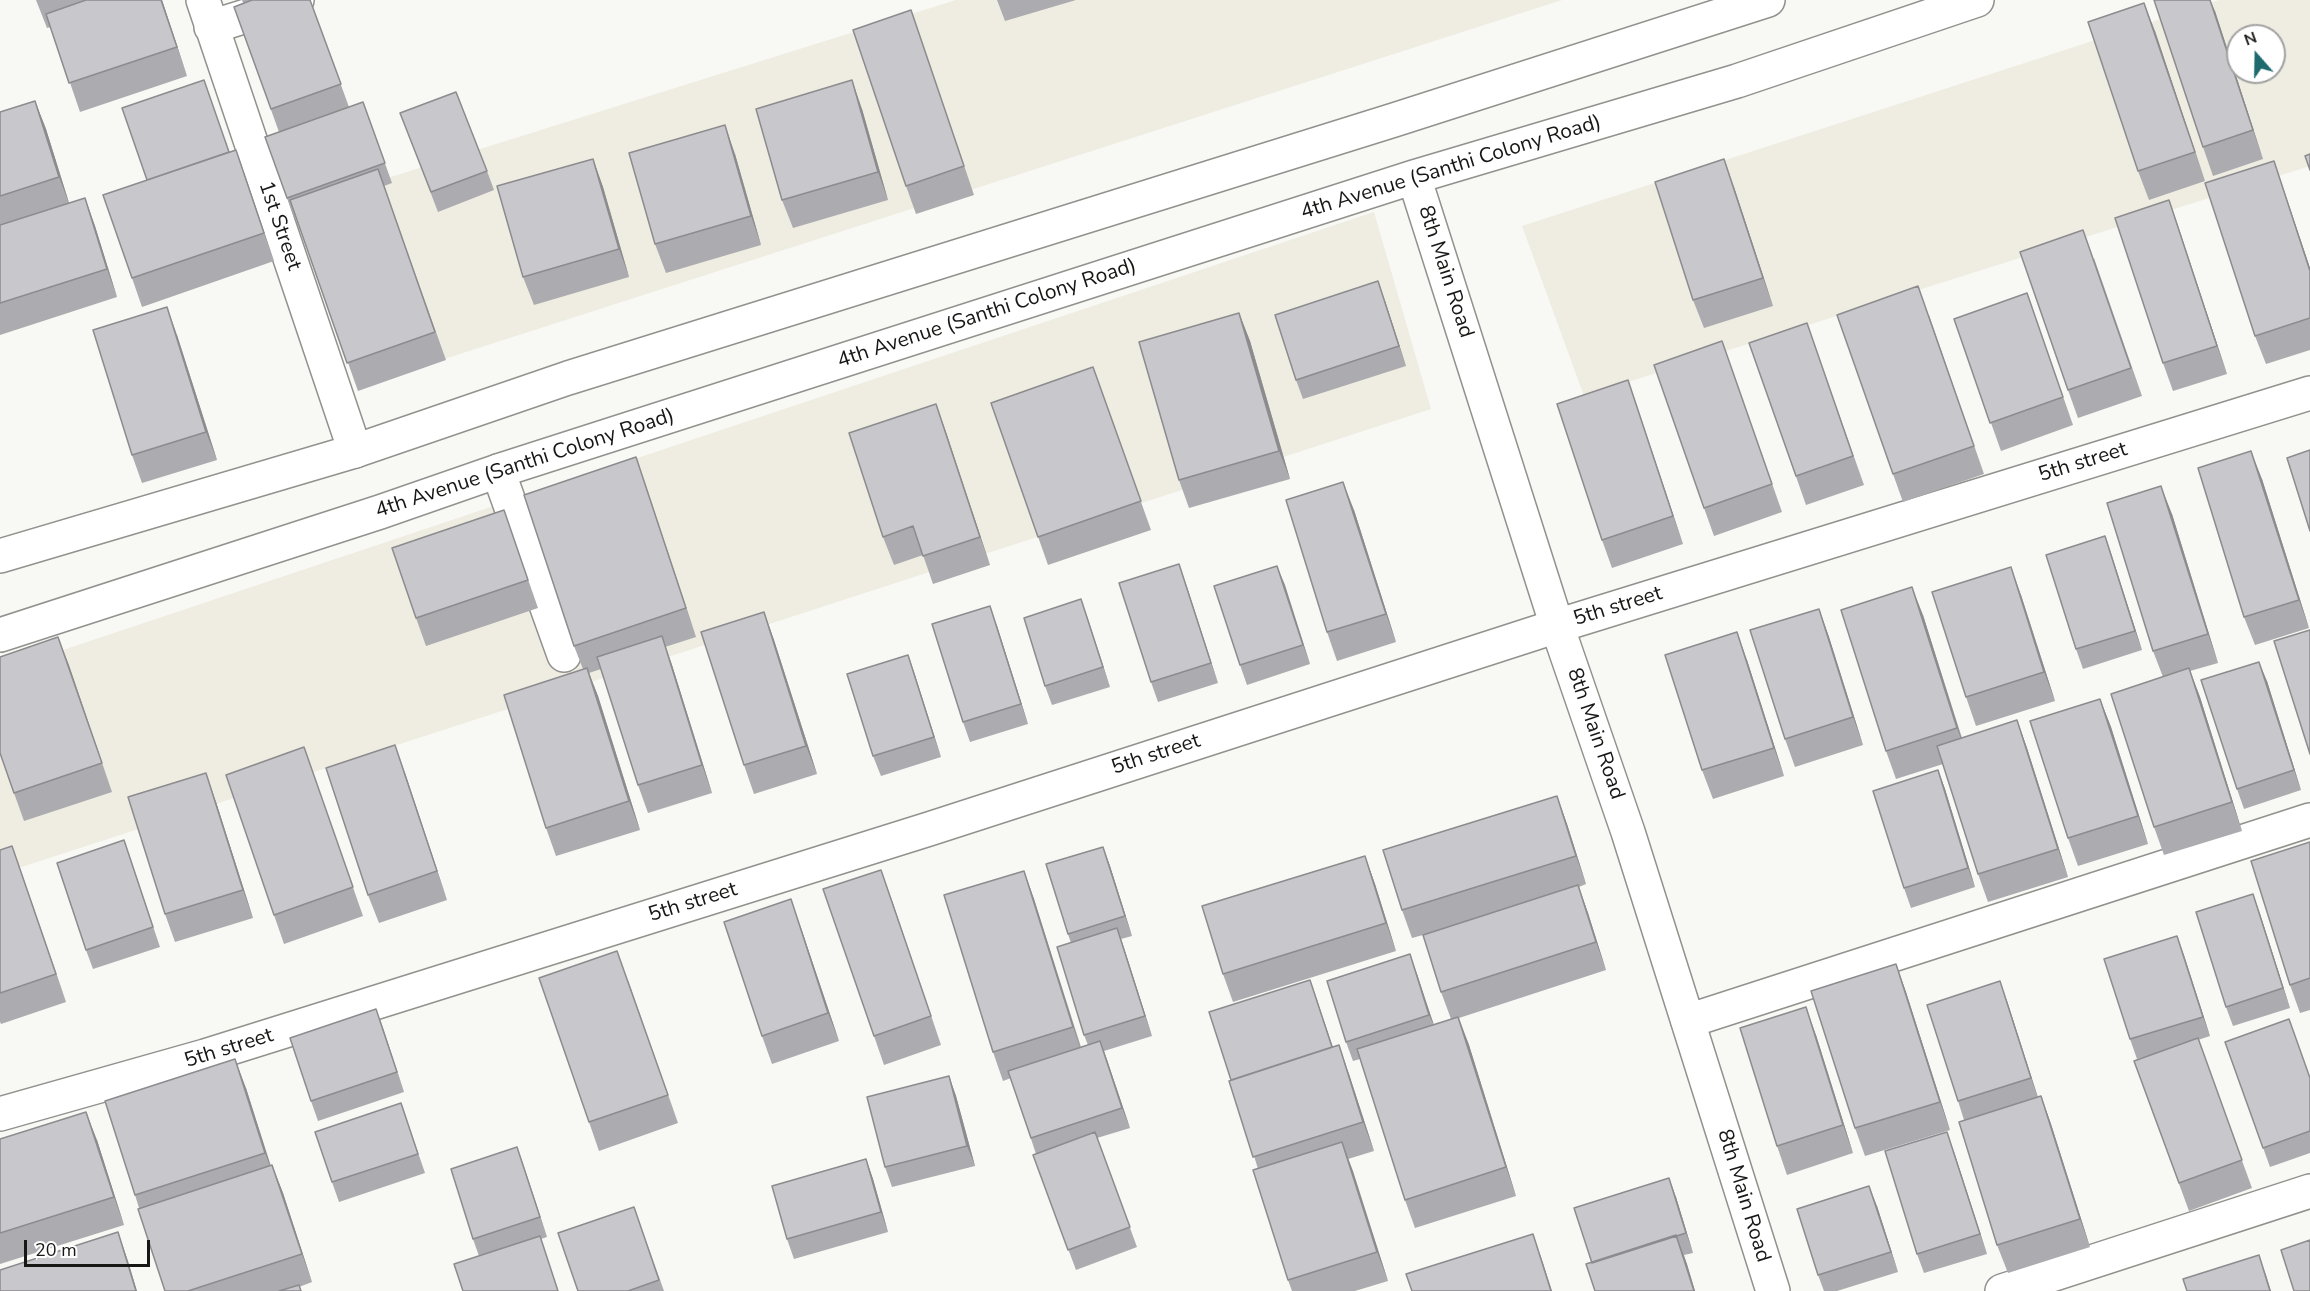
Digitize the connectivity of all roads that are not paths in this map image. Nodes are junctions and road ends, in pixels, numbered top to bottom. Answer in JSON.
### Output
{"nodes":[{"id":1,"x":297,"y":0,"type":"edge"},
{"id":2,"x":1768,"y":0,"type":"edge"},
{"id":3,"x":1977,"y":0,"type":"edge"},
{"id":4,"x":1712,"y":9,"type":"edge"},
{"id":5,"x":207,"y":13,"type":"edge"},
{"id":6,"x":1414,"y":177,"type":"junction"},
{"id":7,"x":2310,"y":393,"type":"edge"},
{"id":8,"x":355,"y":451,"type":"junction"},
{"id":9,"x":498,"y":471,"type":"junction"},
{"id":10,"x":0,"y":556,"type":"edge"},
{"id":11,"x":1557,"y":626,"type":"junction"},
{"id":12,"x":0,"y":635,"type":"edge"},
{"id":13,"x":564,"y":655,"type":"dead end"},
{"id":14,"x":2310,"y":820,"type":"edge"},
{"id":15,"x":1688,"y":1020,"type":"junction"},
{"id":16,"x":0,"y":1114,"type":"edge"},
{"id":17,"x":2310,"y":1191,"type":"edge"},
{"id":18,"x":1773,"y":1291,"type":"edge"},
{"id":19,"x":2002,"y":1291,"type":"edge"}],
"edges":[{"from":1,"to":5,"type":"street"},
{"from":2,"to":4,"type":"street"},
{"from":3,"to":6,"type":"street","name":"4th Avenue (Santhi Colony Road)"},
{"from":4,"to":8,"type":"street"},
{"from":5,"to":8,"type":"street","name":"1st Street"},
{"from":6,"to":9,"type":"street","name":"4th Avenue (Santhi Colony Road)"},
{"from":6,"to":11,"type":"street","name":"8th Main Road"},
{"from":7,"to":11,"type":"street","name":"5th street"},
{"from":8,"to":10,"type":"street"},
{"from":9,"to":12,"type":"street","name":"4th Avenue (Santhi Colony Road)"},
{"from":9,"to":13,"type":"street"},
{"from":11,"to":15,"type":"street","name":"8th Main Road"},
{"from":11,"to":16,"type":"street","name":"5th street"},
{"from":14,"to":15,"type":"street"},
{"from":15,"to":18,"type":"street","name":"8th Main Road"},
{"from":17,"to":19,"type":"street"}]}
